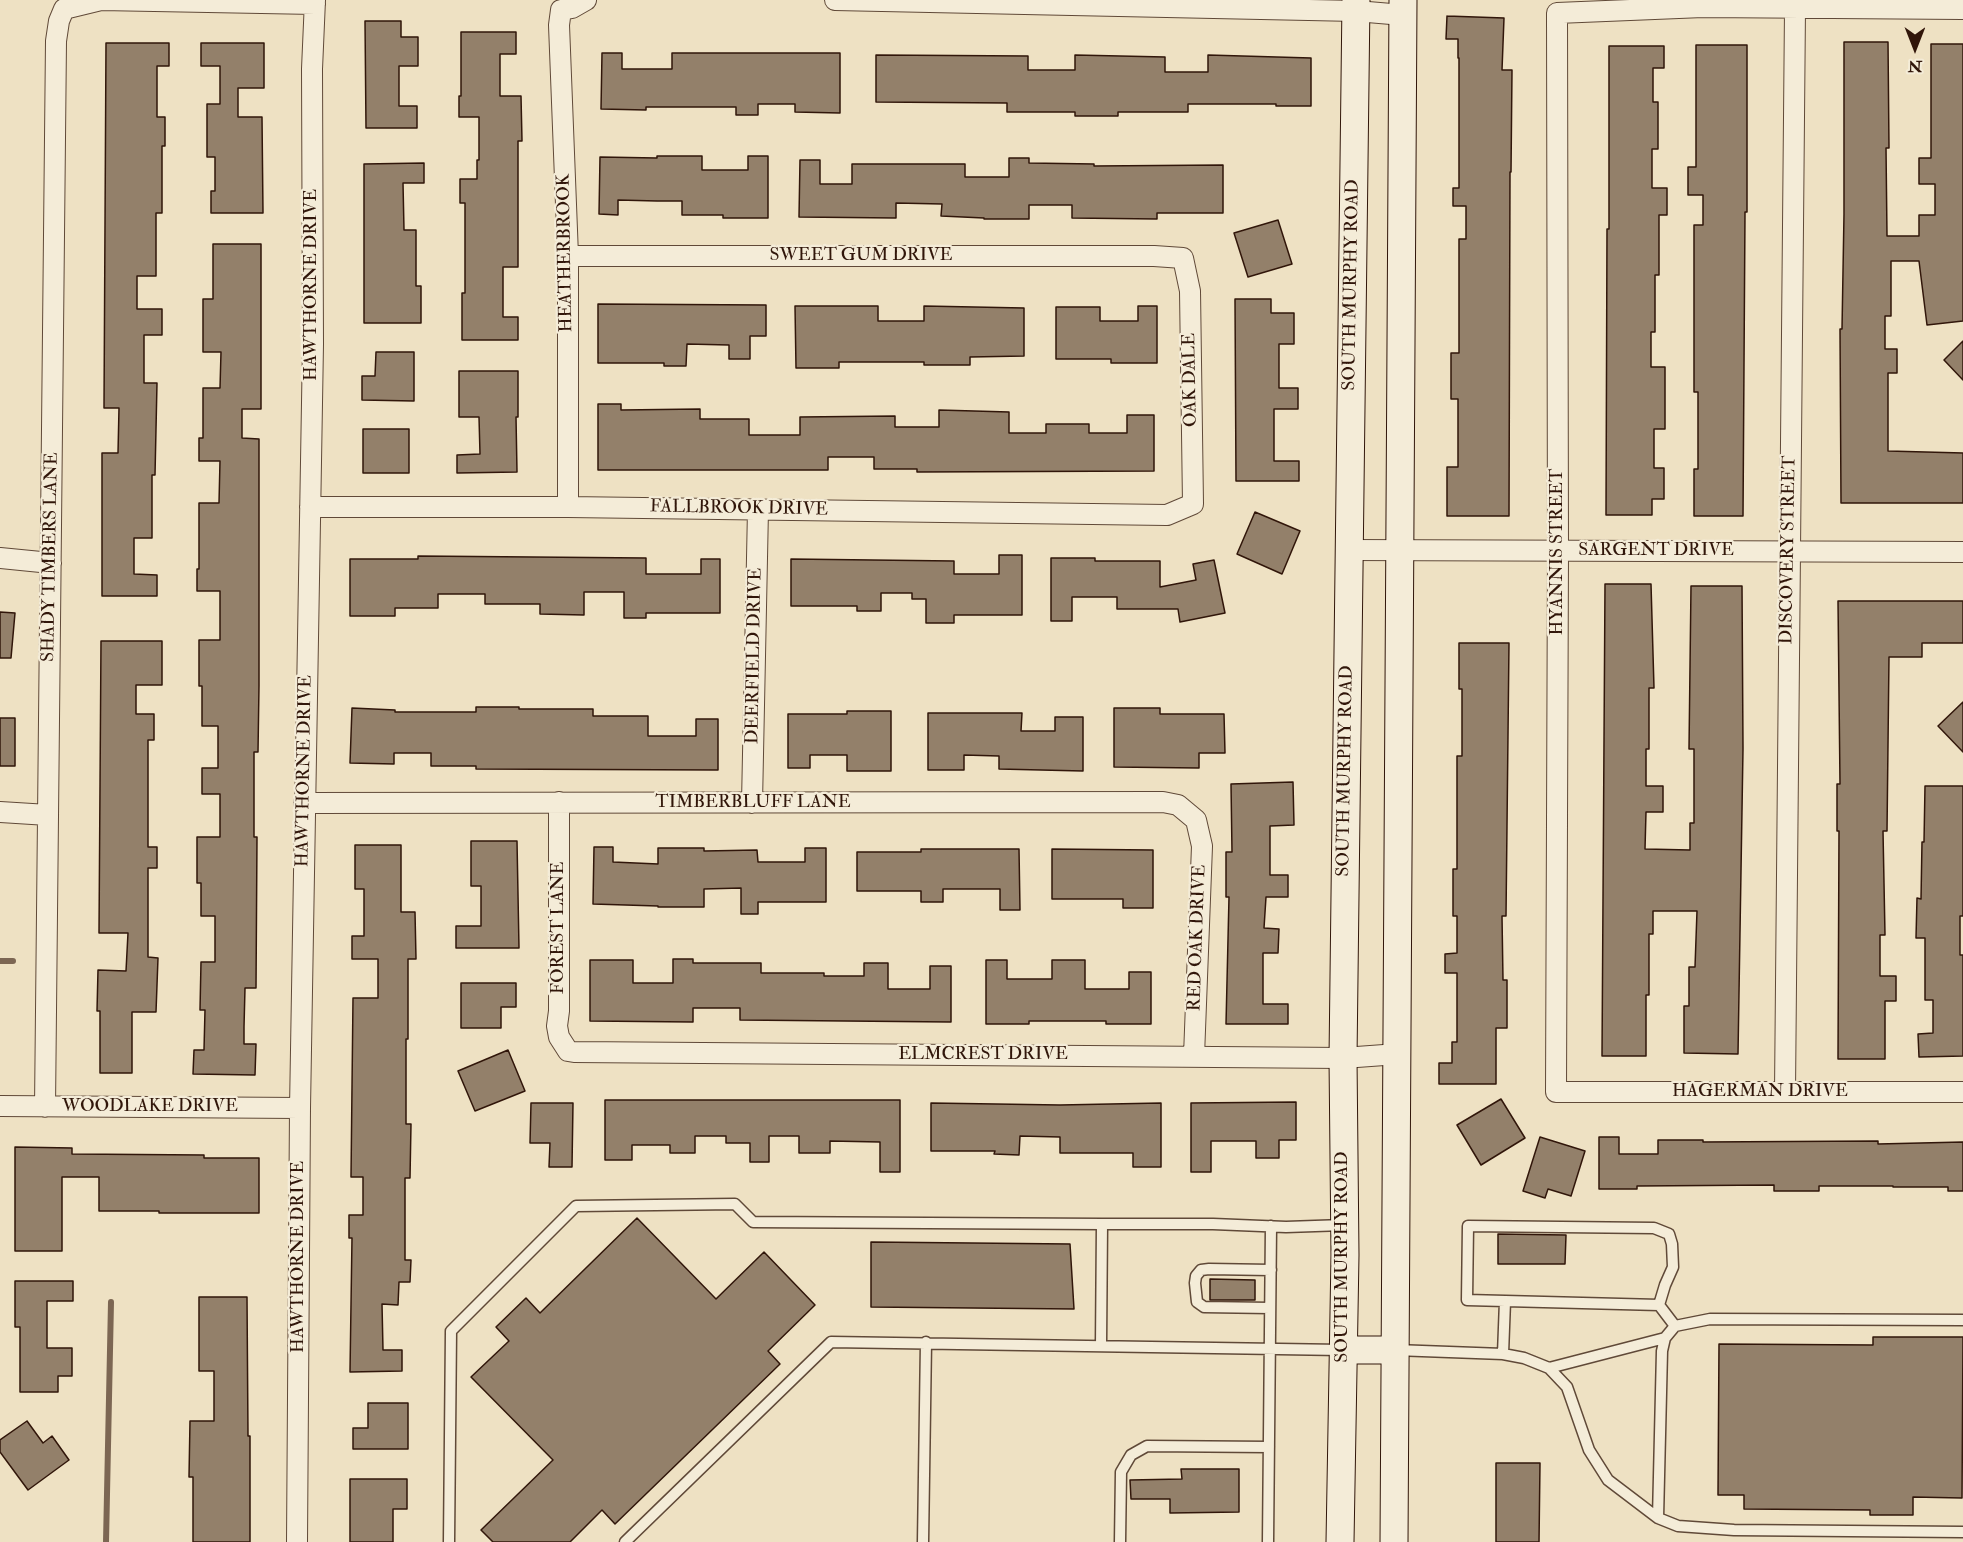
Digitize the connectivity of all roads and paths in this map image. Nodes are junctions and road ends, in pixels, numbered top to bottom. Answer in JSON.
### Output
{"nodes":[{"id":1,"x":835,"y":0,"type":"edge"},
{"id":2,"x":315,"y":2,"type":"edge"},
{"id":3,"x":579,"y":4,"type":"edge"},
{"id":4,"x":1356,"y":6,"type":"edge"},
{"id":5,"x":1403,"y":7,"type":"edge"},
{"id":6,"x":1795,"y":9,"type":"junction"},
{"id":7,"x":1963,"y":9,"type":"edge"},
{"id":8,"x":567,"y":256,"type":"junction"},
{"id":9,"x":1154,"y":256,"type":"joint"},
{"id":10,"x":310,"y":507,"type":"junction"},
{"id":11,"x":567,"y":507,"type":"junction"},
{"id":12,"x":758,"y":509,"type":"junction"},
{"id":13,"x":1167,"y":515,"type":"joint"},
{"id":14,"x":1349,"y":550,"type":"junction"},
{"id":15,"x":1400,"y":550,"type":"junction"},
{"id":16,"x":1558,"y":551,"type":"junction"},
{"id":17,"x":1789,"y":551,"type":"junction"},
{"id":18,"x":1963,"y":552,"type":"edge"},
{"id":19,"x":0,"y":558,"type":"edge"},
{"id":20,"x":51,"y":563,"type":"junction"},
{"id":21,"x":559,"y":802,"type":"junction"},
{"id":22,"x":304,"y":803,"type":"junction"},
{"id":23,"x":752,"y":803,"type":"junction"},
{"id":24,"x":0,"y":812,"type":"edge"},
{"id":25,"x":48,"y":815,"type":"junction"},
{"id":26,"x":1196,"y":820,"type":"joint"},
{"id":27,"x":568,"y":1051,"type":"joint"},
{"id":28,"x":1398,"y":1054,"type":"junction"},
{"id":29,"x":1194,"y":1056,"type":"junction"},
{"id":30,"x":1343,"y":1058,"type":"junction"},
{"id":31,"x":1556,"y":1092,"type":"joint"},
{"id":32,"x":1785,"y":1092,"type":"junction"},
{"id":33,"x":1963,"y":1092,"type":"edge"},
{"id":34,"x":0,"y":1106,"type":"edge"},
{"id":35,"x":45,"y":1107,"type":"junction"},
{"id":36,"x":300,"y":1108,"type":"junction"},
{"id":37,"x":1101,"y":1224,"type":"junction"},
{"id":38,"x":1344,"y":1225,"type":"junction"},
{"id":39,"x":1271,"y":1226,"type":"junction"},
{"id":40,"x":1271,"y":1270,"type":"junction"},
{"id":41,"x":1505,"y":1301,"type":"junction"},
{"id":42,"x":1659,"y":1305,"type":"junction"},
{"id":43,"x":1270,"y":1308,"type":"junction"},
{"id":44,"x":1963,"y":1320,"type":"edge"},
{"id":45,"x":1675,"y":1326,"type":"junction"},
{"id":46,"x":1665,"y":1338,"type":"junction"},
{"id":47,"x":926,"y":1342,"type":"junction"},
{"id":48,"x":1101,"y":1345,"type":"junction"},
{"id":49,"x":1269,"y":1348,"type":"junction"},
{"id":50,"x":1342,"y":1350,"type":"junction"},
{"id":51,"x":1393,"y":1350,"type":"junction"},
{"id":52,"x":1503,"y":1354,"type":"junction"},
{"id":53,"x":1549,"y":1368,"type":"junction"},
{"id":54,"x":1269,"y":1447,"type":"junction"},
{"id":55,"x":1658,"y":1518,"type":"junction"},
{"id":56,"x":1963,"y":1532,"type":"edge"},
{"id":57,"x":1896,"y":1537,"type":"edge"},
{"id":58,"x":297,"y":1542,"type":"edge"},
{"id":59,"x":449,"y":1542,"type":"edge"},
{"id":60,"x":625,"y":1542,"type":"edge"},
{"id":61,"x":923,"y":1542,"type":"edge"},
{"id":62,"x":1120,"y":1542,"type":"edge"},
{"id":63,"x":1268,"y":1542,"type":"edge"},
{"id":64,"x":1340,"y":1542,"type":"edge"},
{"id":65,"x":1394,"y":1542,"type":"edge"}],
"edges":[{"from":1,"to":4,"type":"street"},
{"from":2,"to":10,"type":"street","name":"HAWTHORNE DRIVE"},
{"from":2,"to":20,"type":"street","name":"SHADY TIMBERS LANE"},
{"from":3,"to":8,"type":"street","name":"HEATHERBROOK"},
{"from":4,"to":5,"type":"street"},
{"from":4,"to":14,"type":"main road","name":"SOUTH MURPHY ROAD"},
{"from":5,"to":15,"type":"main road"},
{"from":6,"to":7,"type":"street"},
{"from":6,"to":16,"type":"street","name":"HYANNIS STREET"},
{"from":6,"to":17,"type":"street","name":"DISCOVERY STREET"},
{"from":8,"to":9,"type":"street","name":"SWEET GUM DRIVE"},
{"from":8,"to":11,"type":"street","name":"HEATHERBROOK"},
{"from":9,"to":13,"type":"street","name":"OAK DALE"},
{"from":10,"to":11,"type":"street","name":"FALLBROOK DRIVE"},
{"from":10,"to":22,"type":"street","name":"HAWTHORNE DRIVE"},
{"from":11,"to":12,"type":"street","name":"FALLBROOK DRIVE"},
{"from":12,"to":13,"type":"street","name":"FALLBROOK DRIVE"},
{"from":12,"to":23,"type":"street","name":"DEERFIELD DRIVE"},
{"from":14,"to":15,"type":"street","name":"SARGENT DRIVE"},
{"from":14,"to":30,"type":"main road","name":"SOUTH MURPHY ROAD"},
{"from":15,"to":16,"type":"street","name":"SARGENT DRIVE"},
{"from":15,"to":28,"type":"main road"},
{"from":16,"to":17,"type":"street","name":"SARGENT DRIVE"},
{"from":16,"to":31,"type":"street","name":"HYANNIS STREET"},
{"from":17,"to":18,"type":"street","name":"SARGENT DRIVE"},
{"from":17,"to":32,"type":"street","name":"DISCOVERY STREET"},
{"from":19,"to":20,"type":"street"},
{"from":20,"to":25,"type":"street","name":"SHADY TIMBERS LANE"},
{"from":21,"to":22,"type":"street","name":"TIMBERBLUFF LANE"},
{"from":21,"to":23,"type":"street","name":"TIMBERBLUFF LANE"},
{"from":21,"to":27,"type":"street","name":"FOREST LANE"},
{"from":22,"to":36,"type":"street","name":"HAWTHORNE DRIVE"},
{"from":23,"to":26,"type":"street","name":"TIMBERBLUFF LANE"},
{"from":24,"to":25,"type":"street"},
{"from":25,"to":35,"type":"street","name":"SHADY TIMBERS LANE"},
{"from":26,"to":29,"type":"street","name":"RED OAK DRIVE"},
{"from":27,"to":29,"type":"street","name":"ELMCREST DRIVE"},
{"from":28,"to":30,"type":"street","name":"ELMCREST DRIVE"},
{"from":28,"to":51,"type":"main road"},
{"from":29,"to":30,"type":"street","name":"ELMCREST DRIVE"},
{"from":30,"to":38,"type":"main road","name":"SOUTH MURPHY ROAD"},
{"from":31,"to":32,"type":"street","name":"HAGERMAN DRIVE"},
{"from":32,"to":33,"type":"street","name":"HAGERMAN DRIVE"},
{"from":34,"to":35,"type":"street","name":"WOODLAKE DRIVE"},
{"from":35,"to":36,"type":"street","name":"WOODLAKE DRIVE"},
{"from":36,"to":58,"type":"street","name":"HAWTHORNE DRIVE"},
{"from":37,"to":39,"type":"lane"},
{"from":37,"to":48,"type":"lane"},
{"from":37,"to":59,"type":"lane"},
{"from":38,"to":39,"type":"lane"},
{"from":38,"to":50,"type":"main road","name":"SOUTH MURPHY ROAD"},
{"from":39,"to":40,"type":"lane"},
{"from":40,"to":43,"type":"lane"},
{"from":40,"to":43,"type":"lane"},
{"from":41,"to":42,"type":"lane"},
{"from":41,"to":42,"type":"lane"},
{"from":41,"to":52,"type":"lane"},
{"from":42,"to":45,"type":"lane"},
{"from":43,"to":49,"type":"lane"},
{"from":44,"to":45,"type":"lane"},
{"from":45,"to":46,"type":"lane"},
{"from":46,"to":53,"type":"lane"},
{"from":46,"to":55,"type":"lane"},
{"from":47,"to":48,"type":"lane"},
{"from":47,"to":60,"type":"lane"},
{"from":47,"to":61,"type":"lane"},
{"from":48,"to":49,"type":"lane"},
{"from":49,"to":50,"type":"lane"},
{"from":49,"to":54,"type":"lane"},
{"from":50,"to":51,"type":"main road"},
{"from":50,"to":64,"type":"main road","name":"SOUTH MURPHY ROAD"},
{"from":51,"to":52,"type":"lane"},
{"from":51,"to":65,"type":"main road"},
{"from":52,"to":53,"type":"lane"},
{"from":53,"to":55,"type":"lane"},
{"from":54,"to":62,"type":"lane"},
{"from":54,"to":63,"type":"lane"},
{"from":55,"to":57,"type":"lane"},
{"from":56,"to":57,"type":"lane"}]}
